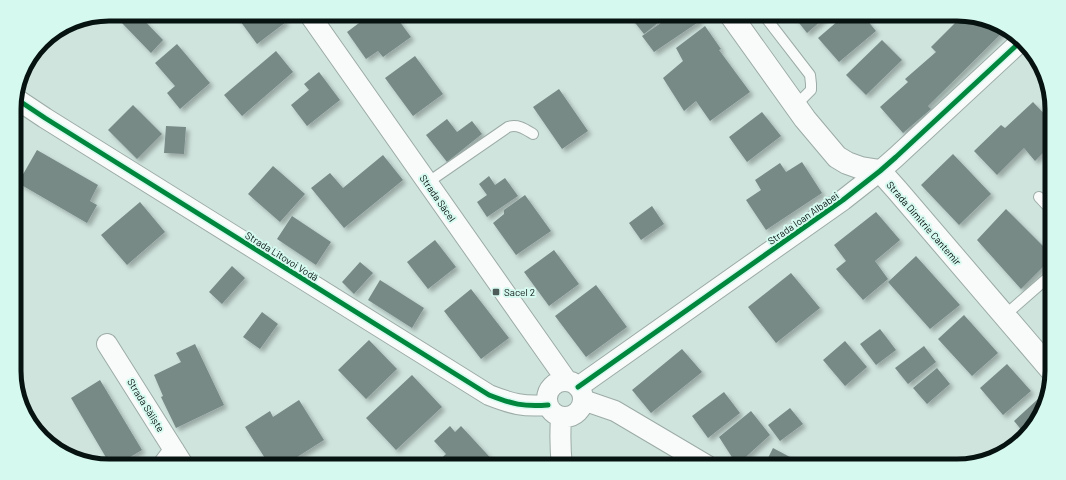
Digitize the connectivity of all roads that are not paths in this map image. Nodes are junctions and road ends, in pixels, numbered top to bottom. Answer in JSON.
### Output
{"nodes":[{"id":1,"x":314,"y":21,"type":"edge"},
{"id":2,"x":735,"y":21,"type":"edge"},
{"id":3,"x":768,"y":21,"type":"edge"},
{"id":4,"x":1017,"y":45,"type":"edge"},
{"id":5,"x":21,"y":102,"type":"edge"},
{"id":6,"x":795,"y":106,"type":"junction"},
{"id":7,"x":533,"y":134,"type":"dead end"},
{"id":8,"x":880,"y":171,"type":"junction"},
{"id":9,"x":427,"y":183,"type":"junction"},
{"id":10,"x":1039,"y":197,"type":"dead end"},
{"id":11,"x":1045,"y":203,"type":"edge"},
{"id":12,"x":1045,"y":280,"type":"edge"},
{"id":13,"x":1004,"y":316,"type":"junction"},
{"id":14,"x":107,"y":344,"type":"dead end"},
{"id":15,"x":1045,"y":363,"type":"edge"},
{"id":16,"x":576,"y":390,"type":"junction"},
{"id":17,"x":555,"y":411,"type":"junction"},
{"id":18,"x":179,"y":458,"type":"edge"},
{"id":19,"x":561,"y":459,"type":"edge"},
{"id":20,"x":696,"y":459,"type":"edge"}],
"edges":[{"from":1,"to":9,"type":"street","name":"Strada Săcel"},
{"from":2,"to":6,"type":"street","name":"Strada Dimitrie Cantemir"},
{"from":3,"to":6,"type":"lane"},
{"from":4,"to":8,"type":"street","name":"Strada Ioan Albabei"},
{"from":5,"to":17,"type":"street","name":"Strada Litovoi Vodă"},
{"from":6,"to":8,"type":"street","name":"Strada Dimitrie Cantemir"},
{"from":7,"to":9,"type":"lane"},
{"from":8,"to":13,"type":"street","name":"Strada Dimitrie Cantemir"},
{"from":8,"to":16,"type":"street","name":"Strada Ioan Albabei"},
{"from":9,"to":16,"type":"street","name":"Strada Săcel"},
{"from":10,"to":11,"type":"lane"},
{"from":12,"to":13,"type":"lane"},
{"from":13,"to":15,"type":"street","name":"Strada Dimitrie Cantemir"},
{"from":14,"to":18,"type":"street","name":"Strada Săliște"},
{"from":16,"to":17,"type":"street"},
{"from":16,"to":17,"type":"street"},
{"from":16,"to":20,"type":"street"},
{"from":17,"to":19,"type":"street"}]}
